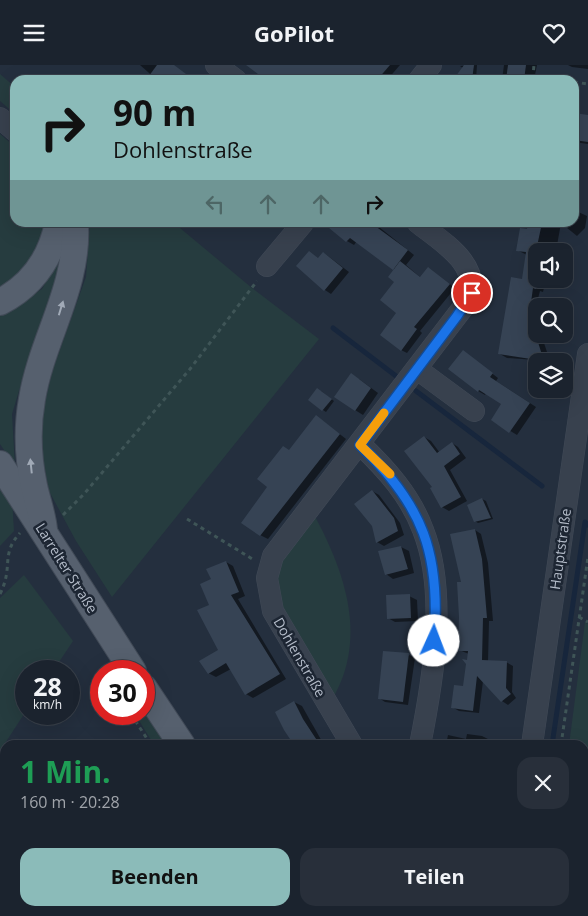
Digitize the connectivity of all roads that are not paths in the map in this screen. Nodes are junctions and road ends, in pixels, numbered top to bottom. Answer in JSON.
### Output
{"nodes":[{"id":1,"x":216,"y":65,"type":"edge"},
{"id":2,"x":431,"y":65,"type":"edge"},
{"id":3,"x":229,"y":75,"type":"edge"},
{"id":4,"x":423,"y":75,"type":"edge"},
{"id":5,"x":0,"y":118,"type":"edge"},
{"id":6,"x":10,"y":127,"type":"edge"},
{"id":7,"x":57,"y":227,"type":"edge"},
{"id":8,"x":75,"y":227,"type":"edge"},
{"id":9,"x":300,"y":227,"type":"edge"},
{"id":10,"x":423,"y":227,"type":"edge"},
{"id":11,"x":267,"y":266,"type":"road end"},
{"id":12,"x":0,"y":302,"type":"edge"},
{"id":13,"x":588,"y":354,"type":"edge"},
{"id":14,"x":417,"y":369,"type":"junction"},
{"id":15,"x":474,"y":411,"type":"dead end"},
{"id":16,"x":360,"y":445,"type":"junction"},
{"id":17,"x":0,"y":464,"type":"edge"},
{"id":18,"x":32,"y":532,"type":"junction"},
{"id":19,"x":125,"y":660,"type":"edge"},
{"id":20,"x":155,"y":704,"type":"edge"},
{"id":21,"x":179,"y":740,"type":"edge"},
{"id":22,"x":349,"y":740,"type":"edge"},
{"id":23,"x":421,"y":740,"type":"edge"},
{"id":24,"x":533,"y":740,"type":"edge"}],
"edges":[{"from":1,"to":3,"type":"street"},
{"from":2,"to":4,"type":"street"},
{"from":5,"to":6,"type":"street"},
{"from":7,"to":12,"type":"main road"},
{"from":18,"to":8,"type":"main road","one_way":true},
{"from":9,"to":11,"type":"street"},
{"from":10,"to":14,"type":"street"},
{"from":13,"to":24,"type":"street","name":"Hauptstraße"},
{"from":14,"to":15,"type":"street"},
{"from":14,"to":16,"type":"street"},
{"from":16,"to":22,"type":"street","name":"Dohlenstraße"},
{"from":16,"to":23,"type":"street"},
{"from":17,"to":18,"type":"main road","name":"Larrelter Straße"},
{"from":18,"to":19,"type":"main road","name":"Larrelter Straße"},
{"from":20,"to":21,"type":"main road"}]}
